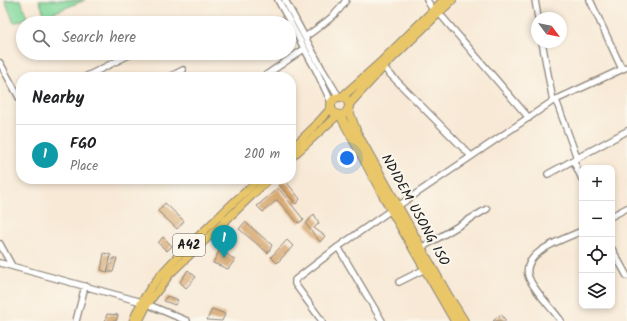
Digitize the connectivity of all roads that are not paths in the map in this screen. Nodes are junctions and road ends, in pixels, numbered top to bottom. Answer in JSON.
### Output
{"nodes":[{"id":1,"x":278,"y":0,"type":"edge"},
{"id":2,"x":285,"y":0,"type":"edge"},
{"id":3,"x":346,"y":0,"type":"edge"},
{"id":4,"x":427,"y":0,"type":"edge"},
{"id":5,"x":444,"y":0,"type":"edge"},
{"id":6,"x":452,"y":0,"type":"edge"},
{"id":7,"x":534,"y":0,"type":"edge"},
{"id":8,"x":590,"y":0,"type":"edge"},
{"id":9,"x":436,"y":12,"type":"junction"},
{"id":10,"x":537,"y":12,"type":"edge"},
{"id":11,"x":286,"y":16,"type":"edge"},
{"id":12,"x":293,"y":16,"type":"edge"},
{"id":13,"x":296,"y":21,"type":"edge"},
{"id":14,"x":296,"y":34,"type":"edge"},
{"id":15,"x":304,"y":37,"type":"junction"},
{"id":16,"x":543,"y":48,"type":"edge"},
{"id":17,"x":304,"y":49,"type":"junction"},
{"id":18,"x":296,"y":54,"type":"edge"},
{"id":19,"x":119,"y":60,"type":"edge"},
{"id":20,"x":288,"y":60,"type":"edge"},
{"id":21,"x":0,"y":63,"type":"edge"},
{"id":22,"x":383,"y":67,"type":"junction"},
{"id":23,"x":625,"y":68,"type":"edge"},
{"id":24,"x":182,"y":70,"type":"dead end"},
{"id":25,"x":95,"y":72,"type":"edge"},
{"id":26,"x":179,"y":72,"type":"edge"},
{"id":27,"x":270,"y":72,"type":"edge"},
{"id":28,"x":16,"y":92,"type":"edge"},
{"id":29,"x":341,"y":97,"type":"junction"},
{"id":30,"x":555,"y":101,"type":"junction"},
{"id":31,"x":331,"y":105,"type":"junction"},
{"id":32,"x":349,"y":106,"type":"junction"},
{"id":33,"x":339,"y":115,"type":"junction"},
{"id":34,"x":529,"y":118,"type":"junction"},
{"id":35,"x":627,"y":131,"type":"edge"},
{"id":36,"x":296,"y":144,"type":"edge"},
{"id":37,"x":296,"y":154,"type":"edge"},
{"id":38,"x":471,"y":156,"type":"junction"},
{"id":39,"x":575,"y":159,"type":"junction"},
{"id":40,"x":579,"y":170,"type":"edge"},
{"id":41,"x":548,"y":174,"type":"dead end"},
{"id":42,"x":254,"y":184,"type":"edge"},
{"id":43,"x":264,"y":184,"type":"edge"},
{"id":44,"x":394,"y":208,"type":"junction"},
{"id":45,"x":627,"y":208,"type":"edge"},
{"id":46,"x":487,"y":209,"type":"dead end"},
{"id":47,"x":615,"y":214,"type":"edge"},
{"id":48,"x":579,"y":232,"type":"edge"},
{"id":49,"x":0,"y":244,"type":"edge"},
{"id":50,"x":338,"y":247,"type":"junction"},
{"id":51,"x":421,"y":248,"type":"junction"},
{"id":52,"x":615,"y":254,"type":"edge"},
{"id":53,"x":0,"y":263,"type":"edge"},
{"id":54,"x":12,"y":266,"type":"junction"},
{"id":55,"x":425,"y":269,"type":"junction"},
{"id":56,"x":627,"y":276,"type":"edge"},
{"id":57,"x":399,"y":282,"type":"dead end"},
{"id":58,"x":85,"y":286,"type":"junction"},
{"id":59,"x":144,"y":303,"type":"junction"},
{"id":60,"x":76,"y":321,"type":"edge"},
{"id":61,"x":133,"y":321,"type":"edge"},
{"id":62,"x":139,"y":321,"type":"edge"},
{"id":63,"x":187,"y":321,"type":"edge"},
{"id":64,"x":322,"y":321,"type":"edge"},
{"id":65,"x":382,"y":321,"type":"edge"},
{"id":66,"x":455,"y":321,"type":"edge"},
{"id":67,"x":464,"y":321,"type":"edge"},
{"id":68,"x":561,"y":321,"type":"edge"}],
"edges":[{"from":1,"to":11,"type":"street"},
{"from":2,"to":12,"type":"street"},
{"from":3,"to":15,"type":"street"},
{"from":4,"to":9,"type":"street"},
{"from":5,"to":9,"type":"highway"},
{"from":6,"to":9,"type":"highway"},
{"from":7,"to":10,"type":"street"},
{"from":8,"to":23,"type":"street"},
{"from":9,"to":22,"type":"highway"},
{"from":9,"to":29,"type":"highway"},
{"from":9,"to":34,"type":"street"},
{"from":13,"to":15,"type":"street"},
{"from":14,"to":17,"type":"street"},
{"from":15,"to":29,"type":"street"},
{"from":16,"to":30,"type":"street"},
{"from":17,"to":18,"type":"street"},
{"from":17,"to":31,"type":"street"},
{"from":19,"to":25,"type":"street"},
{"from":20,"to":27,"type":"street"},
{"from":21,"to":28,"type":"street"},
{"from":22,"to":32,"type":"highway"},
{"from":22,"to":38,"type":"street"},
{"from":23,"to":30,"type":"street"},
{"from":24,"to":26,"type":"street"},
{"from":29,"to":31,"type":"highway"},
{"from":29,"to":32,"type":"highway"},
{"from":30,"to":34,"type":"street"},
{"from":30,"to":39,"type":"street"},
{"from":31,"to":33,"type":"highway"},
{"from":31,"to":36,"type":"main road"},
{"from":32,"to":33,"type":"highway"},
{"from":32,"to":44,"type":"highway","name":"NDIDEM USONG ISO"},
{"from":33,"to":37,"type":"main road"},
{"from":33,"to":44,"type":"highway","name":"NDIDEM USONG ISO"},
{"from":34,"to":38,"type":"street"},
{"from":35,"to":39,"type":"street"},
{"from":38,"to":44,"type":"street"},
{"from":39,"to":40,"type":"street"},
{"from":39,"to":41,"type":"street"},
{"from":42,"to":59,"type":"main road","number":"A42"},
{"from":43,"to":59,"type":"main road","number":"A42"},
{"from":44,"to":50,"type":"street"},
{"from":44,"to":51,"type":"highway","name":"NDIDEM USONG ISO"},
{"from":44,"to":55,"type":"highway","name":"NDIDEM USONG ISO"},
{"from":45,"to":47,"type":"street"},
{"from":46,"to":51,"type":"street"},
{"from":48,"to":68,"type":"street"},
{"from":49,"to":54,"type":"street"},
{"from":50,"to":64,"type":"street"},
{"from":50,"to":65,"type":"street"},
{"from":51,"to":67,"type":"highway","name":"NDIDEM USONG ISO"},
{"from":52,"to":56,"type":"street"},
{"from":53,"to":54,"type":"street"},
{"from":54,"to":58,"type":"street"},
{"from":55,"to":57,"type":"street"},
{"from":55,"to":66,"type":"highway","name":"NDIDEM USONG ISO"},
{"from":58,"to":59,"type":"street"},
{"from":58,"to":60,"type":"street"},
{"from":59,"to":61,"type":"main road","number":"A42"},
{"from":59,"to":62,"type":"main road","number":"A42"},
{"from":59,"to":63,"type":"street"}]}
